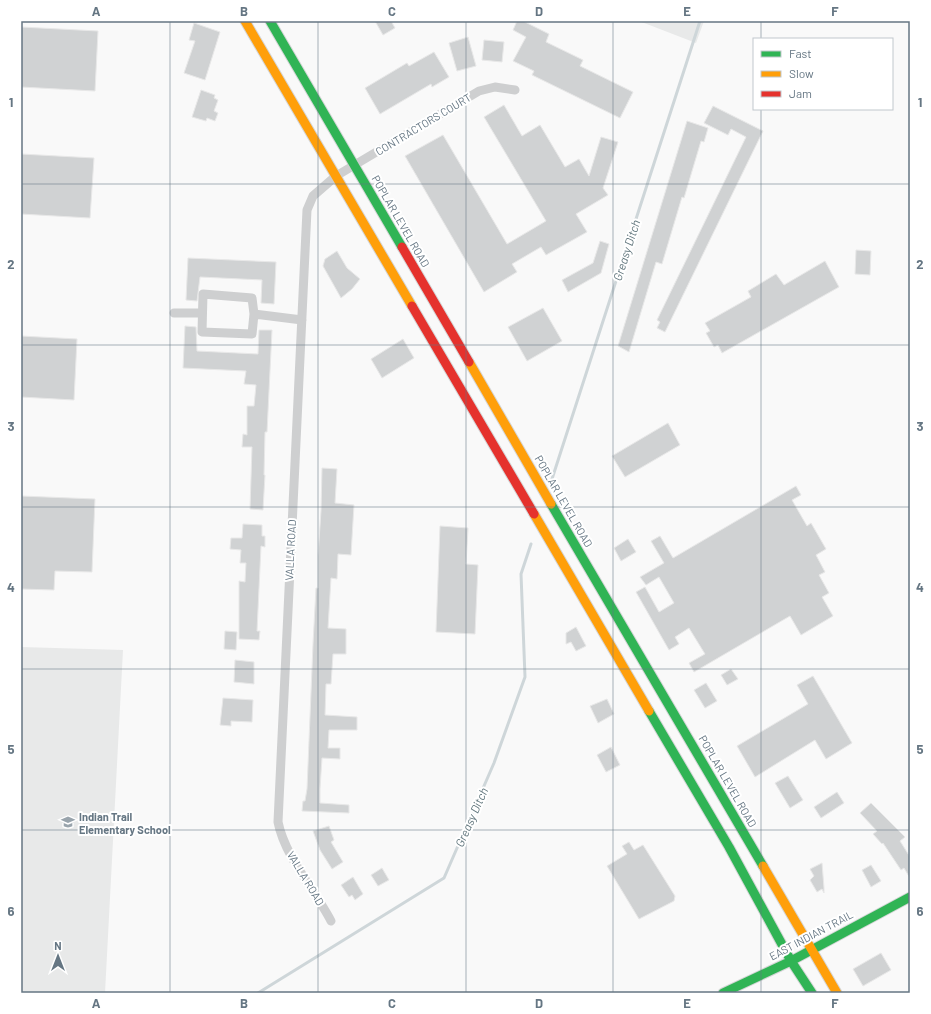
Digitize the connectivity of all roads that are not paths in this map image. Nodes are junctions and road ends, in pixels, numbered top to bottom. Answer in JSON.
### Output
{"nodes":[{"id":1,"x":245,"y":21,"type":"edge"},
{"id":2,"x":270,"y":21,"type":"edge"},
{"id":3,"x":515,"y":90,"type":"dead end"},
{"id":4,"x":354,"y":165,"type":"junction"},
{"id":5,"x":336,"y":176,"type":"junction"},
{"id":6,"x":174,"y":313,"type":"dead end"},
{"id":7,"x":202,"y":313,"type":"junction"},
{"id":8,"x":254,"y":314,"type":"junction"},
{"id":9,"x":302,"y":320,"type":"junction"},
{"id":10,"x":910,"y":897,"type":"edge"},
{"id":11,"x":331,"y":921,"type":"dead end"},
{"id":12,"x":812,"y":949,"type":"junction"},
{"id":13,"x":791,"y":961,"type":"junction"},
{"id":14,"x":723,"y":993,"type":"edge"},
{"id":15,"x":812,"y":993,"type":"edge"},
{"id":16,"x":837,"y":993,"type":"edge"}],
"edges":[{"from":1,"to":5,"type":"main road"},
{"from":2,"to":4,"type":"main road","name":"POPLAR LEVEL ROAD"},
{"from":3,"to":4,"type":"street","name":"CONTRACTORS COURT"},
{"from":4,"to":5,"type":"street","name":"CONTRACTORS COURT"},
{"from":4,"to":12,"type":"main road","name":"POPLAR LEVEL ROAD"},
{"from":5,"to":9,"type":"street","name":"VALLA ROAD"},
{"from":5,"to":13,"type":"main road"},
{"from":6,"to":7,"type":"street"},
{"from":7,"to":8,"type":"street"},
{"from":7,"to":8,"type":"street"},
{"from":8,"to":9,"type":"street"},
{"from":9,"to":11,"type":"street","name":"VALLA ROAD"},
{"from":10,"to":12,"type":"main road","name":"EAST INDIAN TRAIL"},
{"from":12,"to":13,"type":"main road","name":"EAST INDIAN TRAIL"},
{"from":12,"to":16,"type":"main road","name":"POPLAR LEVEL ROAD"},
{"from":13,"to":14,"type":"main road","name":"EAST INDIAN TRAIL"},
{"from":13,"to":15,"type":"main road"}]}
